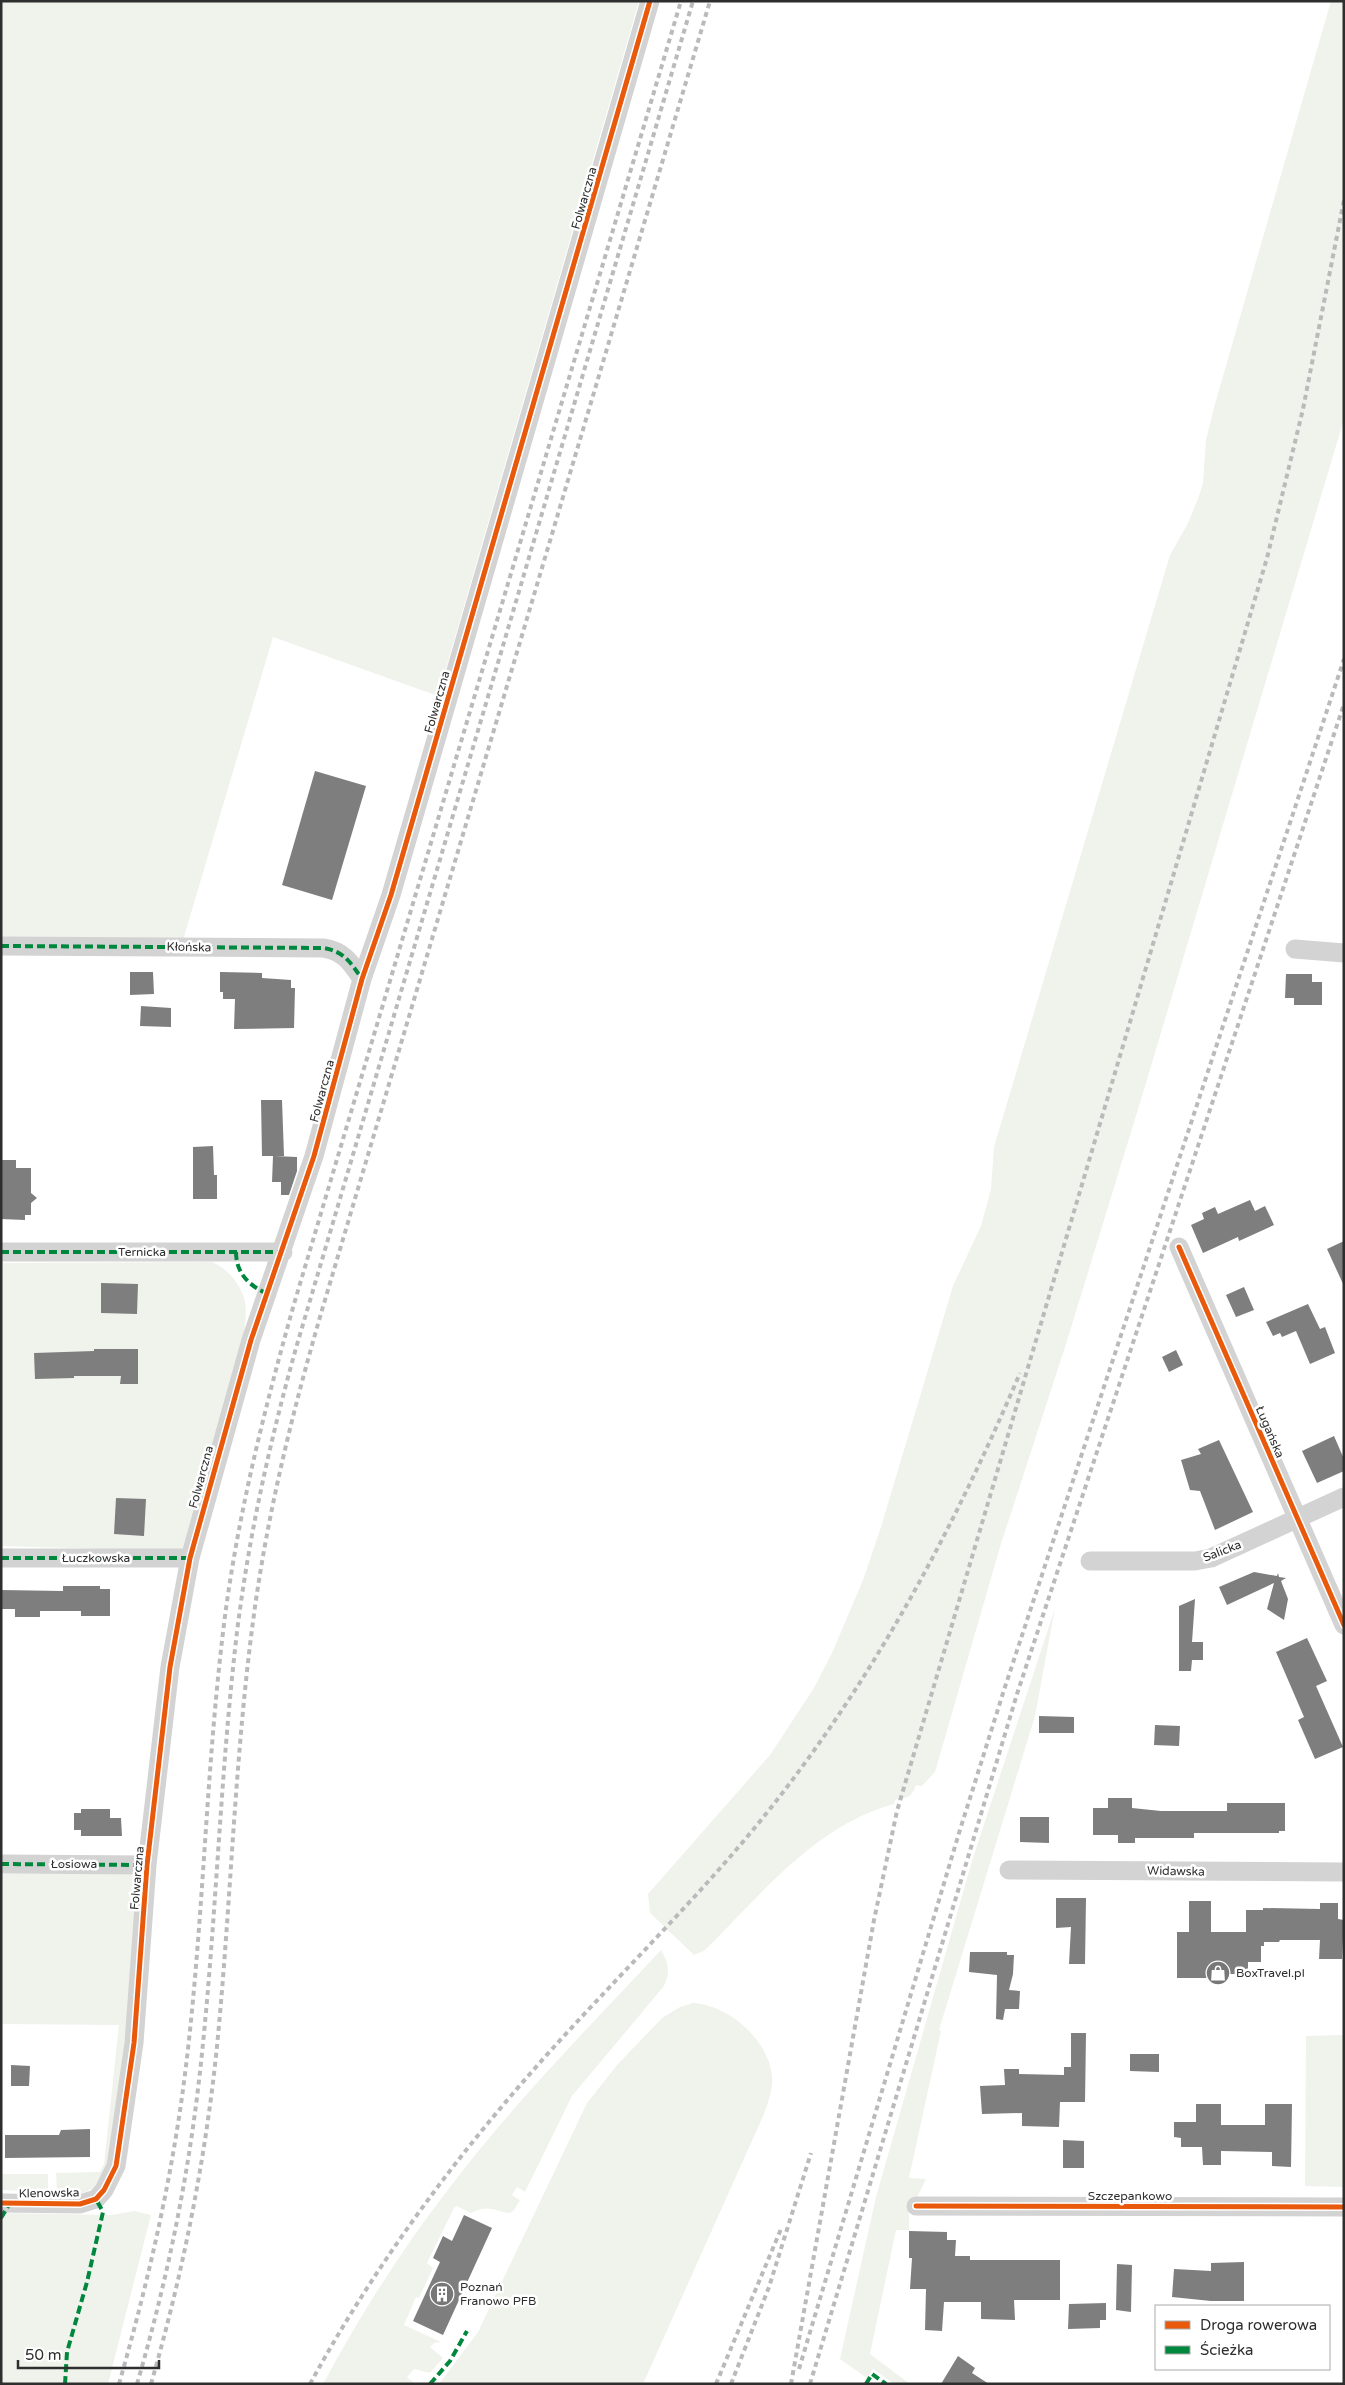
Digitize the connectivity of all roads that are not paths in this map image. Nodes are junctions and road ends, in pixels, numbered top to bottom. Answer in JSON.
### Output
{"nodes":[{"id":1,"x":650,"y":1,"type":"edge"},
{"id":2,"x":1,"y":946,"type":"edge"},
{"id":3,"x":1295,"y":950,"type":"dead end"},
{"id":4,"x":1344,"y":953,"type":"edge"},
{"id":5,"x":362,"y":979,"type":"junction"},
{"id":6,"x":1179,"y":1247,"type":"dead end"},
{"id":7,"x":1,"y":1252,"type":"edge"},
{"id":8,"x":283,"y":1252,"type":"junction"},
{"id":9,"x":1344,"y":1497,"type":"edge"},
{"id":10,"x":1296,"y":1519,"type":"junction"},
{"id":11,"x":1,"y":1558,"type":"edge"},
{"id":12,"x":190,"y":1558,"type":"junction"},
{"id":13,"x":1090,"y":1561,"type":"dead end"},
{"id":14,"x":1344,"y":1625,"type":"edge"},
{"id":15,"x":1,"y":1864,"type":"edge"},
{"id":16,"x":147,"y":1864,"type":"junction"},
{"id":17,"x":1009,"y":1870,"type":"dead end"},
{"id":18,"x":1344,"y":1872,"type":"edge"},
{"id":19,"x":96,"y":2198,"type":"joint"},
{"id":20,"x":1,"y":2203,"type":"edge"},
{"id":21,"x":916,"y":2206,"type":"dead end"},
{"id":22,"x":1344,"y":2207,"type":"edge"}],
"edges":[{"from":1,"to":5,"type":"street","name":"Folwarczna"},
{"from":2,"to":5,"type":"street","name":"Kłońska"},
{"from":3,"to":4,"type":"street"},
{"from":5,"to":8,"type":"street","name":"Folwarczna"},
{"from":6,"to":10,"type":"street","name":"Ługańska"},
{"from":7,"to":8,"type":"street","name":"Ternicka"},
{"from":8,"to":12,"type":"street","name":"Folwarczna"},
{"from":9,"to":10,"type":"street","name":"Salicka"},
{"from":10,"to":13,"type":"street","name":"Salicka"},
{"from":10,"to":14,"type":"street","name":"Ługańska"},
{"from":11,"to":12,"type":"street","name":"Łuczkowska"},
{"from":12,"to":16,"type":"street","name":"Folwarczna"},
{"from":15,"to":16,"type":"street","name":"Łosiowa"},
{"from":16,"to":19,"type":"street","name":"Folwarczna"},
{"from":17,"to":18,"type":"street","name":"Widawska"},
{"from":19,"to":20,"type":"street","name":"Klenowska"},
{"from":21,"to":22,"type":"street","name":"Szczepankowo"}]}
